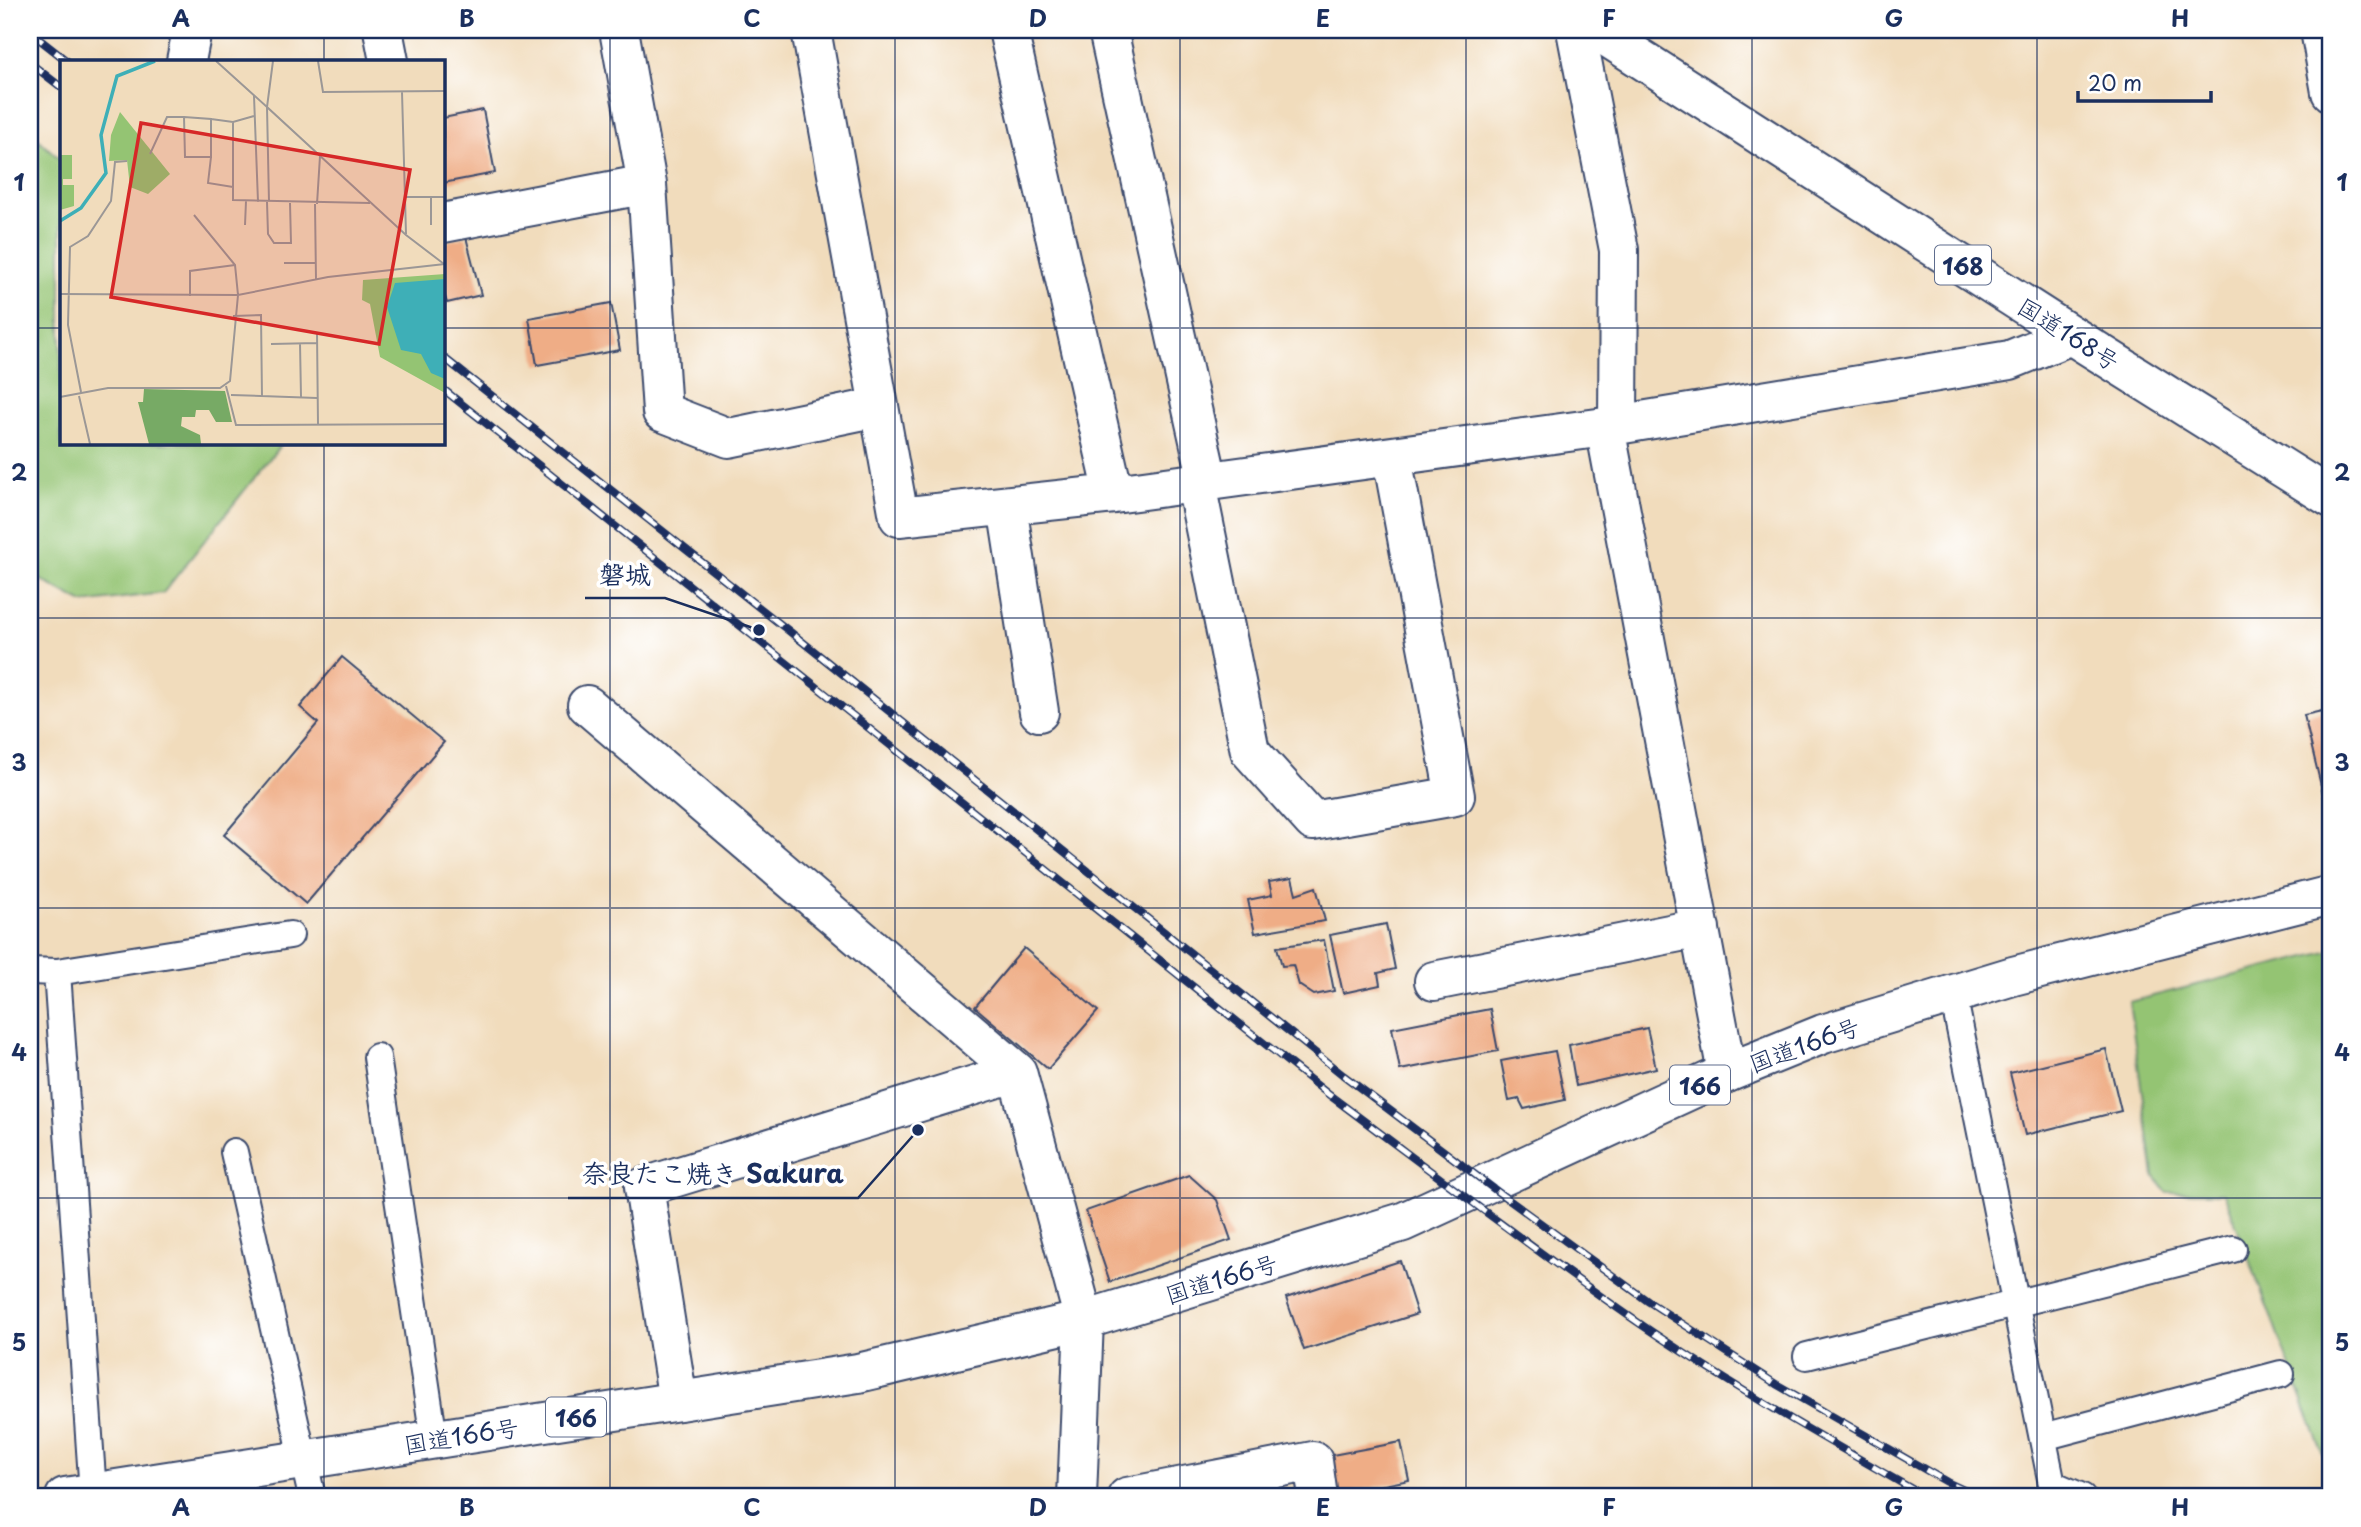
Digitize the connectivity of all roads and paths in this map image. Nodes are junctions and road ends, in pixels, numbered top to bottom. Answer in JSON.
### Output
{"nodes":[{"id":1,"x":192,"y":30,"type":"edge"},
{"id":2,"x":383,"y":30,"type":"edge"},
{"id":3,"x":619,"y":30,"type":"edge"},
{"id":4,"x":811,"y":30,"type":"edge"},
{"id":5,"x":1008,"y":30,"type":"edge"},
{"id":6,"x":1108,"y":30,"type":"edge"},
{"id":7,"x":1576,"y":30,"type":"edge"},
{"id":8,"x":1596,"y":30,"type":"edge"},
{"id":9,"x":2320,"y":30,"type":"edge"},
{"id":10,"x":186,"y":60,"type":"edge"},
{"id":11,"x":389,"y":60,"type":"edge"},
{"id":12,"x":2331,"y":92,"type":"edge"},
{"id":13,"x":647,"y":184,"type":"junction"},
{"id":14,"x":444,"y":223,"type":"edge"},
{"id":15,"x":2071,"y":335,"type":"junction"},
{"id":16,"x":879,"y":407,"type":"junction"},
{"id":17,"x":1612,"y":426,"type":"junction"},
{"id":18,"x":1392,"y":457,"type":"junction"},
{"id":19,"x":1202,"y":483,"type":"junction"},
{"id":20,"x":1114,"y":494,"type":"junction"},
{"id":21,"x":2331,"y":498,"type":"edge"},
{"id":22,"x":1007,"y":506,"type":"junction"},
{"id":23,"x":587,"y":705,"type":"dead end"},
{"id":24,"x":1039,"y":712,"type":"dead end"},
{"id":25,"x":2331,"y":895,"type":"edge"},
{"id":26,"x":1700,"y":928,"type":"junction"},
{"id":27,"x":290,"y":935,"type":"dead end"},
{"id":28,"x":30,"y":971,"type":"edge"},
{"id":29,"x":57,"y":972,"type":"junction"},
{"id":30,"x":1434,"y":981,"type":"dead end"},
{"id":31,"x":1953,"y":994,"type":"junction"},
{"id":32,"x":377,"y":1057,"type":"dead end"},
{"id":33,"x":1017,"y":1072,"type":"junction"},
{"id":34,"x":1727,"y":1073,"type":"junction"},
{"id":35,"x":234,"y":1152,"type":"dead end"},
{"id":36,"x":2233,"y":1249,"type":"dead end"},
{"id":37,"x":2015,"y":1302,"type":"junction"},
{"id":38,"x":1084,"y":1320,"type":"junction"},
{"id":39,"x":1807,"y":1356,"type":"dead end"},
{"id":40,"x":2281,"y":1374,"type":"dead end"},
{"id":41,"x":678,"y":1401,"type":"junction"},
{"id":42,"x":2043,"y":1437,"type":"junction"},
{"id":43,"x":434,"y":1439,"type":"junction"},
{"id":44,"x":305,"y":1459,"type":"junction"},
{"id":45,"x":79,"y":1495,"type":"edge"},
{"id":46,"x":312,"y":1497,"type":"edge"},
{"id":47,"x":1077,"y":1497,"type":"edge"},
{"id":48,"x":1127,"y":1497,"type":"edge"},
{"id":49,"x":1318,"y":1497,"type":"edge"},
{"id":50,"x":2081,"y":1497,"type":"edge"}],
"edges":[{"from":1,"to":10,"type":"main road"},
{"from":2,"to":11,"type":"main road"},
{"from":3,"to":13,"type":"main road"},
{"from":4,"to":16,"type":"main road"},
{"from":5,"to":20,"type":"main road"},
{"from":6,"to":19,"type":"main road"},
{"from":7,"to":17,"type":"main road"},
{"from":8,"to":15,"type":"main road","name":"国道168号","number":"168"},
{"from":9,"to":12,"type":"main road"},
{"from":13,"to":14,"type":"main road"},
{"from":13,"to":16,"type":"main road"},
{"from":15,"to":17,"type":"main road"},
{"from":15,"to":21,"type":"main road","name":"国道168号","number":"168"},
{"from":16,"to":22,"type":"main road"},
{"from":17,"to":18,"type":"main road"},
{"from":17,"to":26,"type":"main road"},
{"from":18,"to":19,"type":"main road"},
{"from":18,"to":19,"type":"main road"},
{"from":19,"to":20,"type":"main road"},
{"from":20,"to":22,"type":"main road"},
{"from":22,"to":24,"type":"main road"},
{"from":23,"to":33,"type":"main road"},
{"from":25,"to":31,"type":"main road","name":"国道166号","number":"166"},
{"from":26,"to":30,"type":"main road"},
{"from":26,"to":34,"type":"main road"},
{"from":27,"to":29,"type":"lane"},
{"from":28,"to":29,"type":"lane"},
{"from":29,"to":45,"type":"lane"},
{"from":31,"to":34,"type":"main road","name":"国道166号","number":"166"},
{"from":31,"to":37,"type":"lane"},
{"from":32,"to":43,"type":"lane"},
{"from":33,"to":38,"type":"main road"},
{"from":33,"to":41,"type":"main road"},
{"from":34,"to":38,"type":"main road","name":"国道166号","number":"166"},
{"from":35,"to":44,"type":"lane"},
{"from":36,"to":37,"type":"lane"},
{"from":37,"to":39,"type":"lane"},
{"from":37,"to":42,"type":"lane"},
{"from":38,"to":41,"type":"main road","name":"国道166号","number":"166"},
{"from":38,"to":47,"type":"main road"},
{"from":40,"to":42,"type":"lane"},
{"from":41,"to":43,"type":"main road","name":"国道166号","number":"166"},
{"from":42,"to":50,"type":"lane"},
{"from":43,"to":44,"type":"main road","name":"国道166号","number":"166"},
{"from":44,"to":45,"type":"main road","name":"国道166号","number":"166"},
{"from":44,"to":46,"type":"lane"},
{"from":48,"to":49,"type":"main road"}]}
